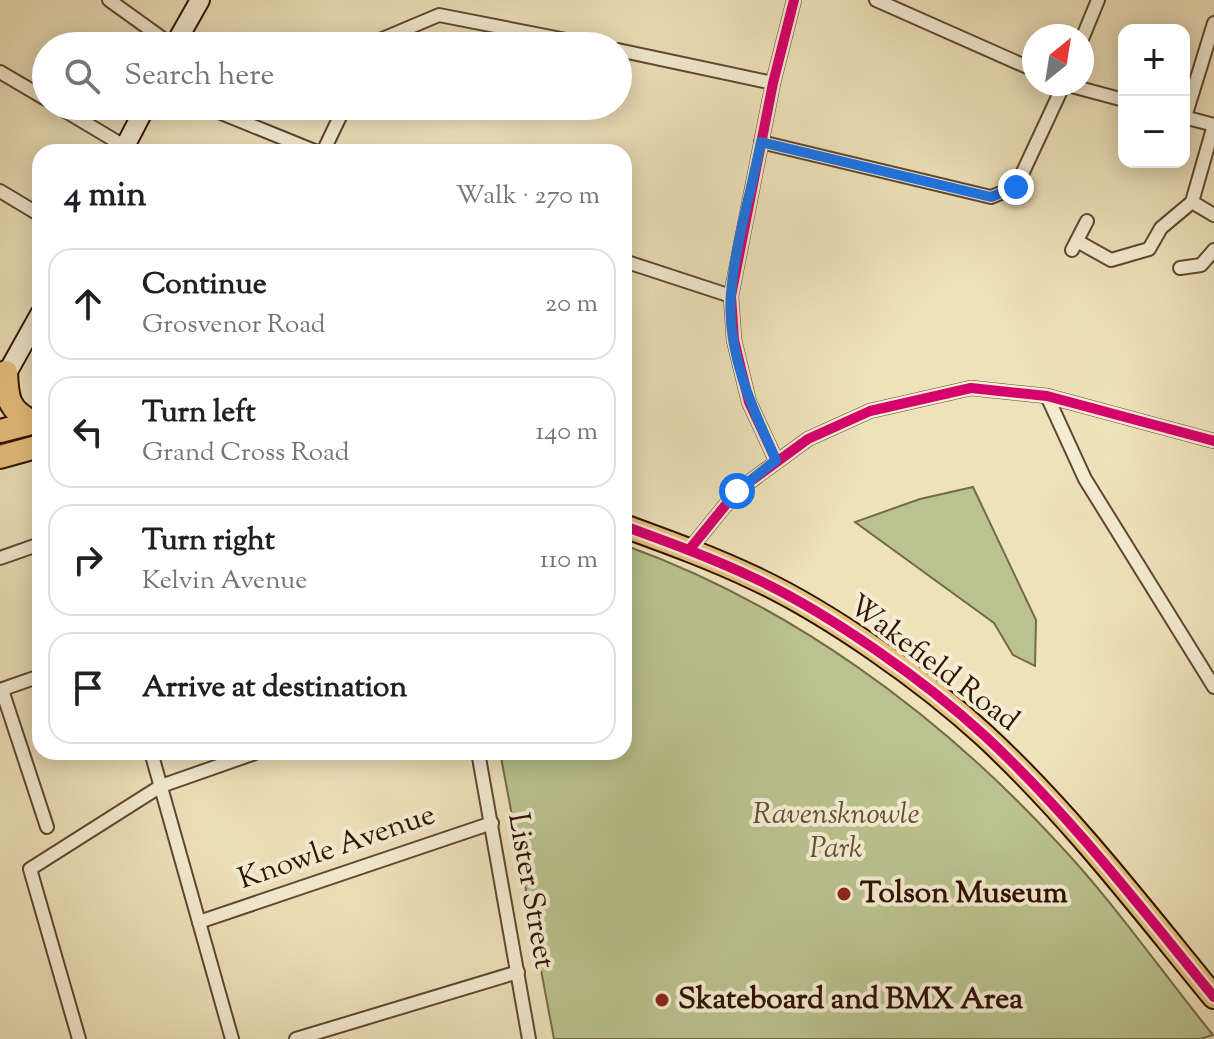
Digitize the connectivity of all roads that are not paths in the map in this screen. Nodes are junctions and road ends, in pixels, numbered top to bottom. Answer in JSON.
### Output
{"nodes":[{"id":1,"x":109,"y":0,"type":"edge"},
{"id":2,"x":200,"y":0,"type":"edge"},
{"id":3,"x":794,"y":0,"type":"edge"},
{"id":4,"x":876,"y":0,"type":"edge"},
{"id":5,"x":1098,"y":0,"type":"edge"},
{"id":6,"x":1214,"y":23,"type":"edge"},
{"id":7,"x":1088,"y":24,"type":"edge"},
{"id":8,"x":154,"y":32,"type":"edge"},
{"id":9,"x":182,"y":32,"type":"edge"},
{"id":10,"x":399,"y":32,"type":"edge"},
{"id":11,"x":526,"y":32,"type":"edge"},
{"id":12,"x":632,"y":53,"type":"edge"},
{"id":13,"x":1022,"y":65,"type":"edge"},
{"id":14,"x":0,"y":72,"type":"edge"},
{"id":15,"x":773,"y":83,"type":"junction"},
{"id":16,"x":32,"y":91,"type":"edge"},
{"id":17,"x":1094,"y":92,"type":"edge"},
{"id":18,"x":1058,"y":96,"type":"edge"},
{"id":19,"x":1118,"y":98,"type":"edge"},
{"id":20,"x":1190,"y":98,"type":"edge"},
{"id":21,"x":1190,"y":119,"type":"edge"},
{"id":22,"x":78,"y":120,"type":"edge"},
{"id":23,"x":139,"y":120,"type":"edge"},
{"id":24,"x":239,"y":120,"type":"edge"},
{"id":25,"x":337,"y":120,"type":"edge"},
{"id":26,"x":1214,"y":125,"type":"edge"},
{"id":27,"x":761,"y":142,"type":"junction"},
{"id":28,"x":115,"y":144,"type":"edge"},
{"id":29,"x":126,"y":144,"type":"edge"},
{"id":30,"x":300,"y":144,"type":"edge"},
{"id":31,"x":324,"y":144,"type":"edge"},
{"id":32,"x":0,"y":191,"type":"edge"},
{"id":33,"x":1192,"y":202,"type":"junction"},
{"id":34,"x":32,"y":210,"type":"edge"},
{"id":35,"x":1214,"y":215,"type":"edge"},
{"id":36,"x":1087,"y":221,"type":"dead end"},
{"id":37,"x":1213,"y":254,"type":"edge"},
{"id":38,"x":632,"y":264,"type":"edge"},
{"id":39,"x":1180,"y":268,"type":"dead end"},
{"id":40,"x":731,"y":296,"type":"junction"},
{"id":41,"x":32,"y":328,"type":"edge"},
{"id":42,"x":2,"y":380,"type":"edge"},
{"id":43,"x":1047,"y":396,"type":"junction"},
{"id":44,"x":32,"y":418,"type":"edge"},
{"id":45,"x":32,"y":422,"type":"edge"},
{"id":46,"x":0,"y":431,"type":"edge"},
{"id":47,"x":1214,"y":441,"type":"edge"},
{"id":48,"x":32,"y":448,"type":"edge"},
{"id":49,"x":0,"y":457,"type":"edge"},
{"id":50,"x":776,"y":460,"type":"junction"},
{"id":51,"x":632,"y":529,"type":"edge"},
{"id":52,"x":32,"y":547,"type":"edge"},
{"id":53,"x":689,"y":550,"type":"junction"},
{"id":54,"x":0,"y":558,"type":"edge"},
{"id":55,"x":32,"y":679,"type":"edge"},
{"id":56,"x":1214,"y":687,"type":"edge"},
{"id":57,"x":1,"y":690,"type":"edge"},
{"id":58,"x":153,"y":760,"type":"edge"},
{"id":59,"x":235,"y":760,"type":"edge"},
{"id":60,"x":480,"y":760,"type":"edge"},
{"id":61,"x":161,"y":786,"type":"junction"},
{"id":62,"x":492,"y":823,"type":"junction"},
{"id":63,"x":47,"y":827,"type":"dead end"},
{"id":64,"x":199,"y":922,"type":"junction"},
{"id":65,"x":518,"y":972,"type":"junction"},
{"id":66,"x":1214,"y":997,"type":"edge"},
{"id":67,"x":79,"y":1039,"type":"edge"},
{"id":68,"x":232,"y":1039,"type":"edge"},
{"id":69,"x":296,"y":1039,"type":"edge"},
{"id":70,"x":529,"y":1039,"type":"edge"}],
"edges":[{"from":1,"to":8,"type":"street"},
{"from":2,"to":9,"type":"street"},
{"from":3,"to":15,"type":"street"},
{"from":4,"to":13,"type":"street"},
{"from":5,"to":7,"type":"street"},
{"from":6,"to":20,"type":"street"},
{"from":10,"to":11,"type":"street"},
{"from":12,"to":15,"type":"street"},
{"from":14,"to":16,"type":"street"},
{"from":15,"to":27,"type":"street"},
{"from":17,"to":19,"type":"street"},
{"from":18,"to":27,"type":"street"},
{"from":21,"to":26,"type":"street"},
{"from":22,"to":28,"type":"street"},
{"from":23,"to":29,"type":"street"},
{"from":24,"to":30,"type":"street"},
{"from":25,"to":31,"type":"street"},
{"from":26,"to":33,"type":"street"},
{"from":27,"to":40,"type":"street"},
{"from":32,"to":34,"type":"street"},
{"from":33,"to":35,"type":"street"},
{"from":33,"to":36,"type":"street"},
{"from":37,"to":39,"type":"street"},
{"from":38,"to":40,"type":"street"},
{"from":40,"to":50,"type":"street"},
{"from":41,"to":42,"type":"street"},
{"from":42,"to":44,"type":"highway"},
{"from":43,"to":47,"type":"street"},
{"from":43,"to":50,"type":"street"},
{"from":43,"to":56,"type":"street"},
{"from":45,"to":46,"type":"highway"},
{"from":48,"to":49,"type":"highway"},
{"from":50,"to":53,"type":"street"},
{"from":51,"to":53,"type":"highway","name":"Wakefield Road"},
{"from":52,"to":54,"type":"street"},
{"from":53,"to":66,"type":"highway","name":"Wakefield Road"},
{"from":55,"to":57,"type":"street"},
{"from":57,"to":63,"type":"street"},
{"from":58,"to":61,"type":"street"},
{"from":59,"to":61,"type":"street"},
{"from":60,"to":62,"type":"street","name":"Lister Street"},
{"from":61,"to":64,"type":"street"},
{"from":61,"to":67,"type":"street"},
{"from":62,"to":64,"type":"street","name":"Knowle Avenue"},
{"from":62,"to":65,"type":"street","name":"Lister Street"},
{"from":64,"to":68,"type":"street"},
{"from":65,"to":69,"type":"street"},
{"from":65,"to":70,"type":"street","name":"Lister Street"}]}
